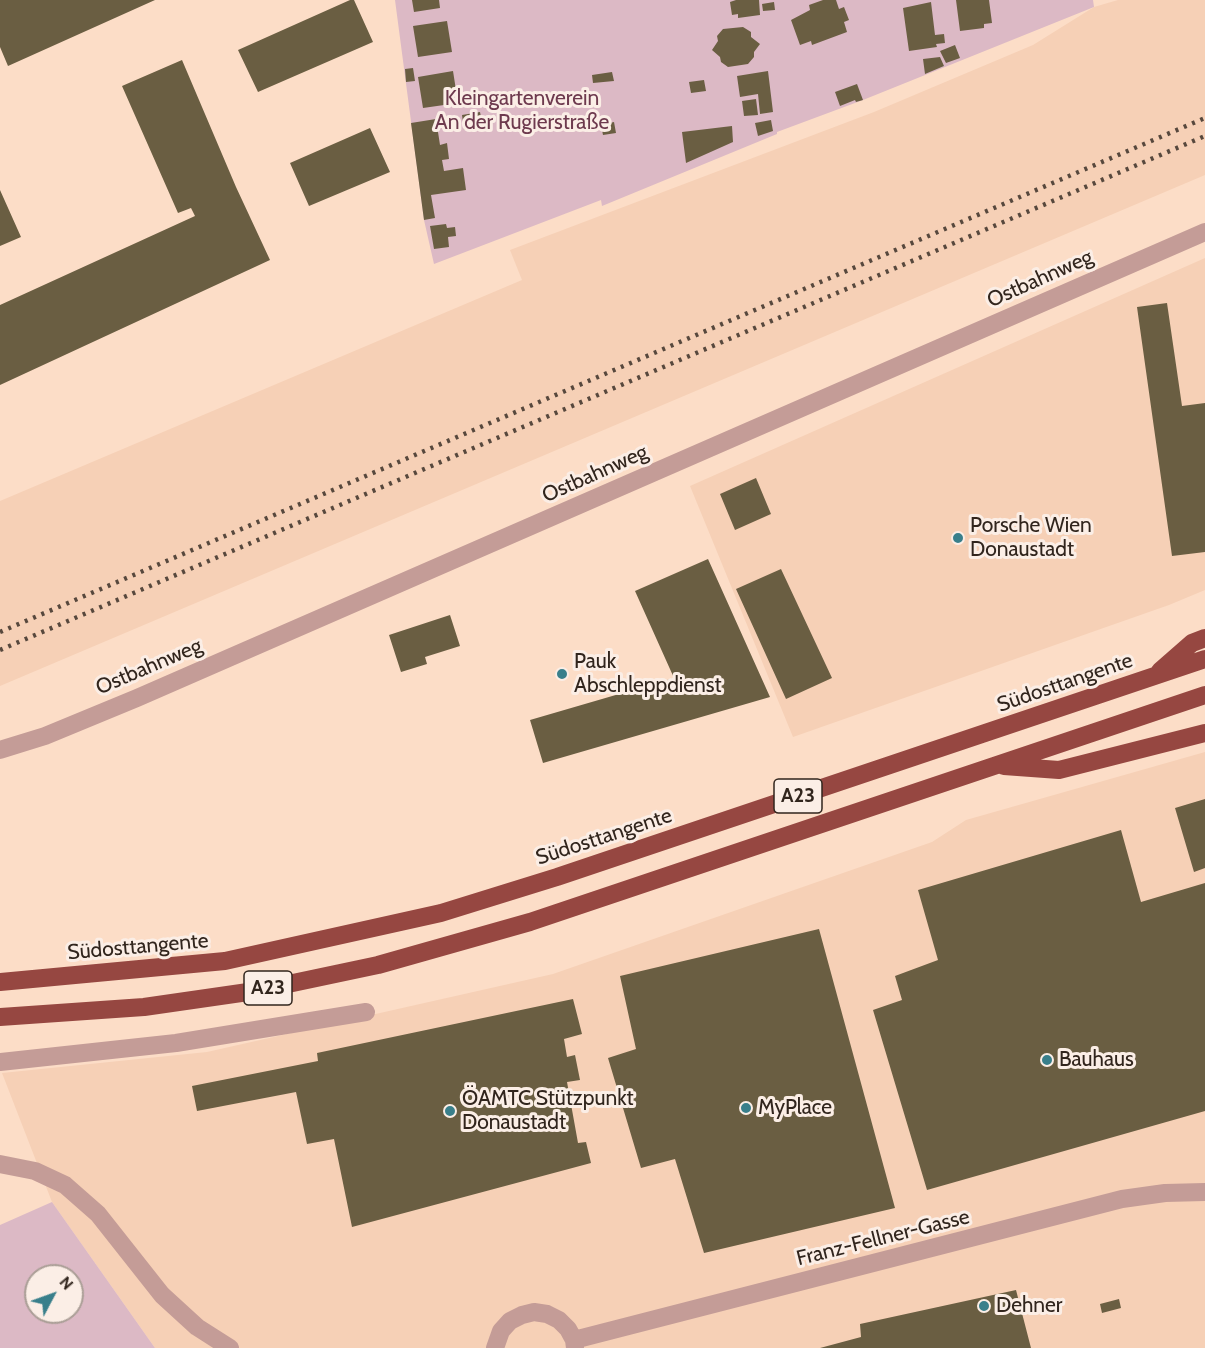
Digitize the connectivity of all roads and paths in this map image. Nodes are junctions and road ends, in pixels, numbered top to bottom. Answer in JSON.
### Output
{"nodes":[{"id":1,"x":1205,"y":232,"type":"edge"},
{"id":2,"x":1205,"y":638,"type":"edge"},
{"id":3,"x":1205,"y":659,"type":"edge"},
{"id":4,"x":1154,"y":676,"type":"junction"},
{"id":5,"x":1205,"y":695,"type":"edge"},
{"id":6,"x":1205,"y":733,"type":"edge"},
{"id":7,"x":0,"y":750,"type":"edge"},
{"id":8,"x":996,"y":765,"type":"junction"},
{"id":9,"x":0,"y":982,"type":"edge"},
{"id":10,"x":366,"y":1012,"type":"dead end"},
{"id":11,"x":0,"y":1017,"type":"edge"},
{"id":12,"x":0,"y":1062,"type":"edge"},
{"id":13,"x":0,"y":1164,"type":"edge"},
{"id":14,"x":1205,"y":1192,"type":"edge"},
{"id":15,"x":574,"y":1344,"type":"edge"},
{"id":16,"x":230,"y":1348,"type":"edge"},
{"id":17,"x":495,"y":1348,"type":"edge"}],
"edges":[{"from":1,"to":7,"type":"street","name":"Ostbahnweg"},
{"from":2,"to":4,"type":"highway"},
{"from":3,"to":4,"type":"highway","name":"Südosttangente","number":"A23"},
{"from":4,"to":9,"type":"highway","name":"Südosttangente","number":"A23"},
{"from":5,"to":8,"type":"highway","number":"A23"},
{"from":6,"to":8,"type":"highway"},
{"from":8,"to":11,"type":"highway","number":"A23"},
{"from":10,"to":12,"type":"street"},
{"from":13,"to":16,"type":"street"},
{"from":14,"to":15,"type":"street","name":"Franz-Fellner-Gasse"},
{"from":15,"to":17,"type":"street"}]}
